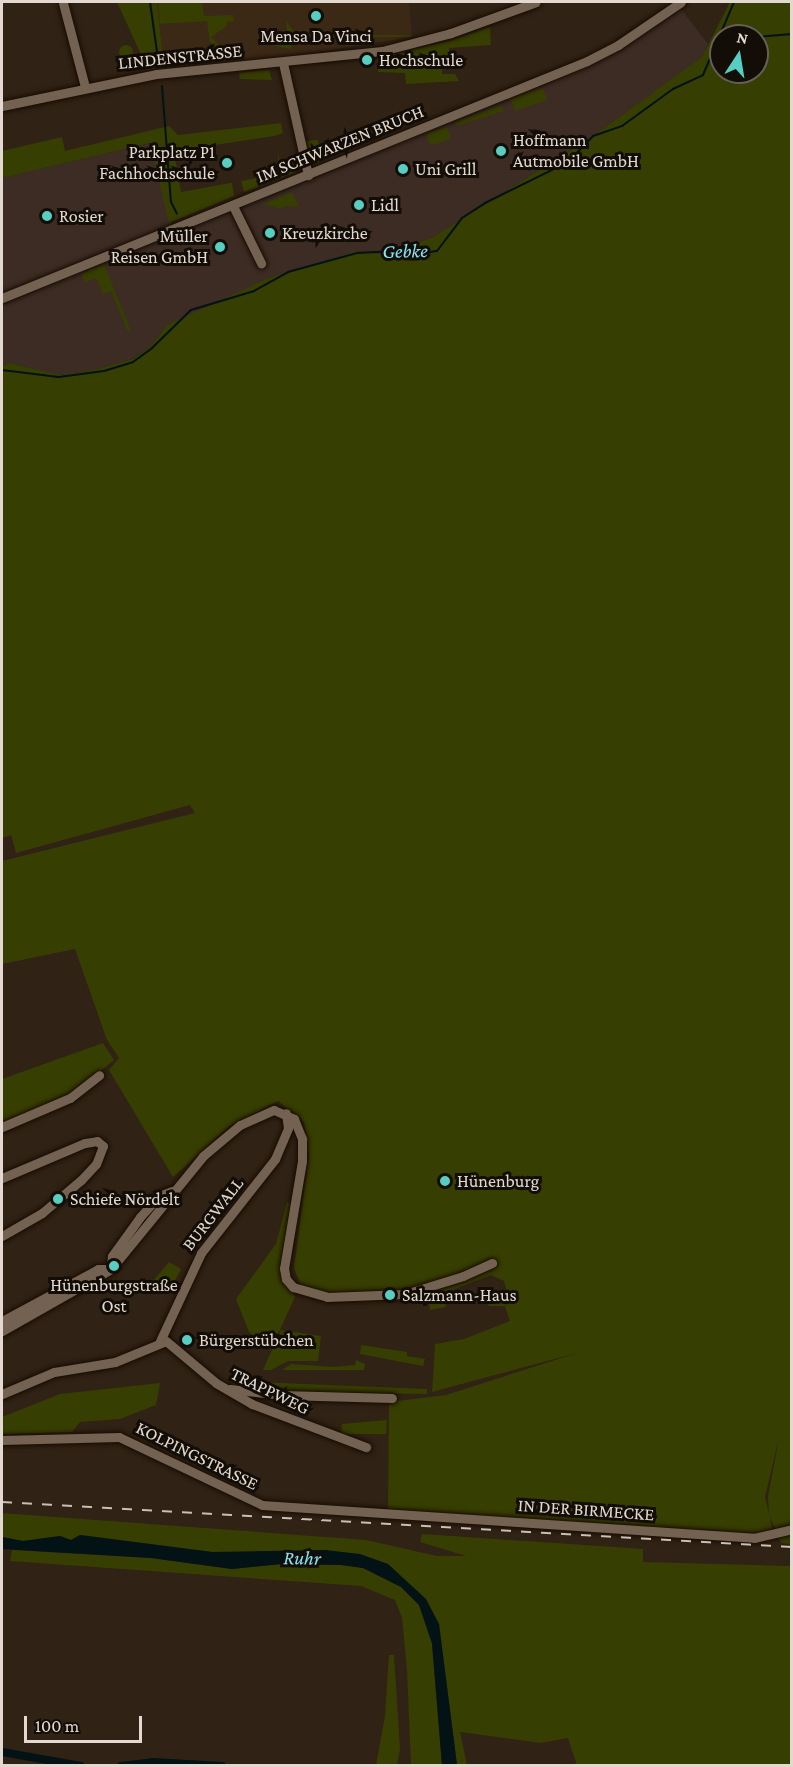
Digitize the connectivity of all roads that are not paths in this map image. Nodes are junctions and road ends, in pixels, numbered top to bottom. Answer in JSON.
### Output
{"nodes":[{"id":1,"x":536,"y":2,"type":"edge"},
{"id":2,"x":681,"y":2,"type":"edge"},
{"id":3,"x":63,"y":3,"type":"edge"},
{"id":4,"x":283,"y":63,"type":"junction"},
{"id":5,"x":85,"y":87,"type":"junction"},
{"id":6,"x":2,"y":106,"type":"edge"},
{"id":7,"x":308,"y":175,"type":"junction"},
{"id":8,"x":233,"y":206,"type":"junction"},
{"id":9,"x":261,"y":263,"type":"dead end"},
{"id":10,"x":2,"y":298,"type":"edge"},
{"id":11,"x":99,"y":1075,"type":"dead end"},
{"id":12,"x":2,"y":1127,"type":"edge"},
{"id":13,"x":293,"y":1127,"type":"junction"},
{"id":14,"x":2,"y":1178,"type":"edge"},
{"id":15,"x":2,"y":1236,"type":"edge"},
{"id":16,"x":492,"y":1263,"type":"dead end"},
{"id":17,"x":108,"y":1265,"type":"junction"},
{"id":18,"x":2,"y":1321,"type":"edge"},
{"id":19,"x":170,"y":1323,"type":"junction"},
{"id":20,"x":2,"y":1331,"type":"edge"},
{"id":21,"x":160,"y":1341,"type":"junction"},
{"id":22,"x":174,"y":1345,"type":"junction"},
{"id":23,"x":224,"y":1388,"type":"junction"},
{"id":24,"x":2,"y":1394,"type":"edge"},
{"id":25,"x":392,"y":1398,"type":"dead end"},
{"id":26,"x":2,"y":1440,"type":"edge"},
{"id":27,"x":366,"y":1447,"type":"dead end"},
{"id":28,"x":378,"y":1513,"type":"joint"},
{"id":29,"x":792,"y":1529,"type":"edge"}],
"edges":[{"from":1,"to":4,"type":"street","name":"LINDENSTRASSE"},
{"from":2,"to":7,"type":"street","name":"IM SCHWARZEN BRUCH"},
{"from":3,"to":5,"type":"street"},
{"from":4,"to":5,"type":"street","name":"LINDENSTRASSE"},
{"from":4,"to":7,"type":"street"},
{"from":5,"to":6,"type":"street","name":"LINDENSTRASSE"},
{"from":7,"to":8,"type":"street","name":"IM SCHWARZEN BRUCH"},
{"from":8,"to":9,"type":"street"},
{"from":8,"to":10,"type":"street","name":"IM SCHWARZEN BRUCH"},
{"from":11,"to":12,"type":"street"},
{"from":13,"to":16,"type":"street"},
{"from":13,"to":17,"type":"street"},
{"from":13,"to":19,"type":"street","name":"BURGWALL"},
{"from":14,"to":15,"type":"street"},
{"from":17,"to":18,"type":"street"},
{"from":17,"to":20,"type":"street"},
{"from":19,"to":21,"type":"street","name":"BURGWALL"},
{"from":19,"to":22,"type":"street"},
{"from":21,"to":22,"type":"street","name":"TRAPPWEG"},
{"from":21,"to":24,"type":"street"},
{"from":22,"to":23,"type":"street","name":"TRAPPWEG"},
{"from":23,"to":25,"type":"street"},
{"from":23,"to":27,"type":"street","name":"TRAPPWEG"},
{"from":26,"to":28,"type":"street","name":"KOLPINGSTRASSE"},
{"from":28,"to":29,"type":"street","name":"IN DER BIRMECKE"}]}
